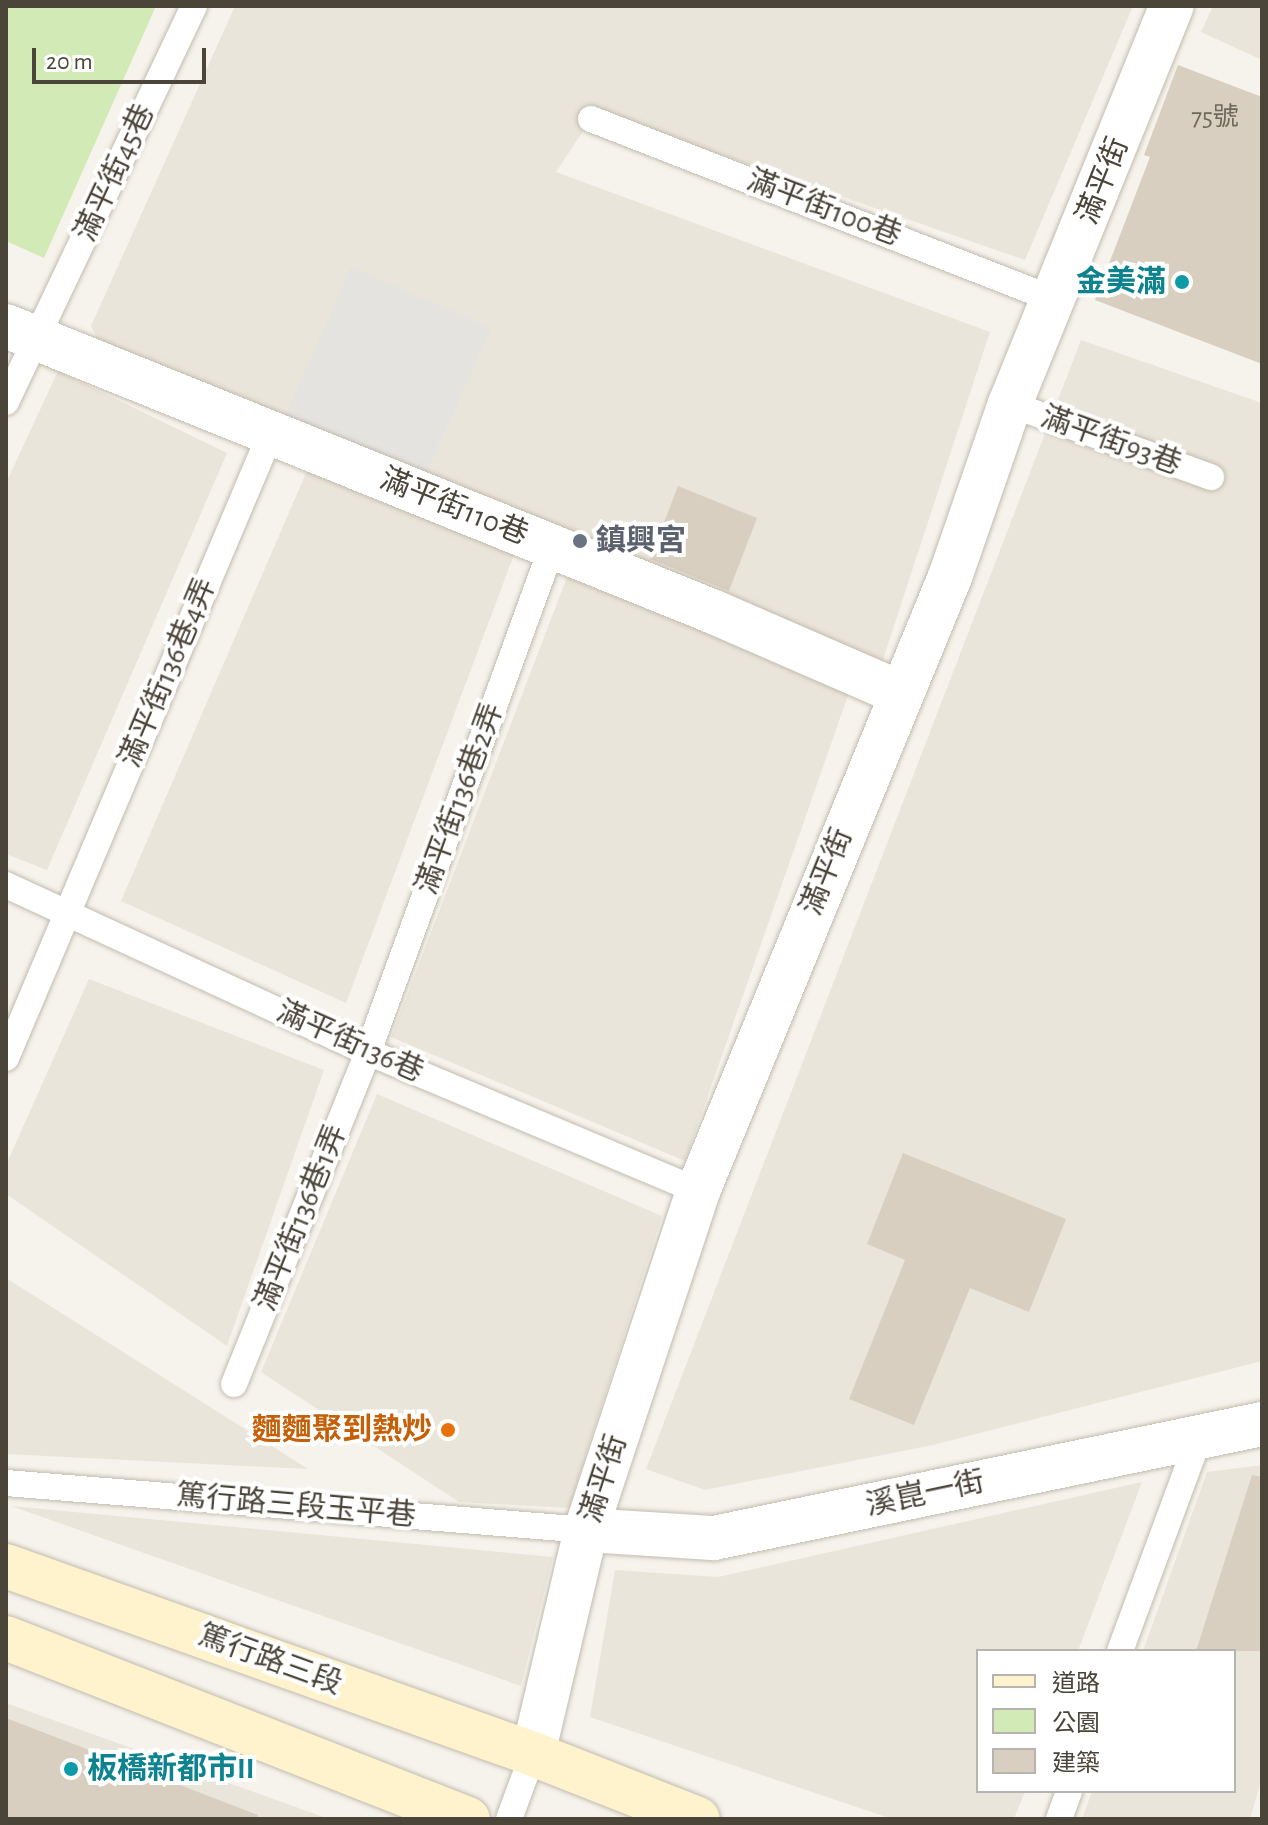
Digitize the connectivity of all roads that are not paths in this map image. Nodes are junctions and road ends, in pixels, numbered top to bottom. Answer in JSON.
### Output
{"nodes":[{"id":1,"x":194,"y":6,"type":"edge"},
{"id":2,"x":1172,"y":6,"type":"edge"},
{"id":3,"x":591,"y":119,"type":"dead end"},
{"id":4,"x":1055,"y":300,"type":"junction"},
{"id":5,"x":21,"y":333,"type":"edge"},
{"id":6,"x":6,"y":402,"type":"edge"},
{"id":7,"x":1010,"y":404,"type":"junction"},
{"id":8,"x":270,"y":435,"type":"junction"},
{"id":9,"x":1211,"y":477,"type":"dead end"},
{"id":10,"x":552,"y":547,"type":"junction"},
{"id":11,"x":900,"y":693,"type":"junction"},
{"id":12,"x":6,"y":885,"type":"edge"},
{"id":13,"x":67,"y":912,"type":"junction"},
{"id":14,"x":368,"y":1052,"type":"junction"},
{"id":15,"x":6,"y":1058,"type":"edge"},
{"id":16,"x":698,"y":1191,"type":"junction"},
{"id":17,"x":234,"y":1384,"type":"dead end"},
{"id":18,"x":1262,"y":1424,"type":"edge"},
{"id":19,"x":1199,"y":1437,"type":"junction"},
{"id":20,"x":6,"y":1483,"type":"edge"},
{"id":21,"x":586,"y":1530,"type":"junction"},
{"id":22,"x":6,"y":1566,"type":"edge"},
{"id":23,"x":6,"y":1638,"type":"edge"},
{"id":24,"x":1121,"y":1649,"type":"edge"},
{"id":25,"x":533,"y":1754,"type":"junction"},
{"id":26,"x":1068,"y":1793,"type":"edge"},
{"id":27,"x":468,"y":1819,"type":"edge"},
{"id":28,"x":509,"y":1819,"type":"edge"},
{"id":29,"x":698,"y":1819,"type":"edge"},
{"id":30,"x":1059,"y":1819,"type":"edge"}],
"edges":[{"from":1,"to":5,"type":"lane","name":"滿平街45巷"},
{"from":2,"to":4,"type":"street","name":"滿平街"},
{"from":3,"to":4,"type":"lane","name":"滿平街100巷"},
{"from":4,"to":7,"type":"street","name":"滿平街"},
{"from":5,"to":6,"type":"lane","name":"滿平街45巷"},
{"from":5,"to":8,"type":"street","name":"滿平街110巷"},
{"from":7,"to":9,"type":"lane","name":"滿平街93巷"},
{"from":7,"to":11,"type":"street","name":"滿平街"},
{"from":8,"to":10,"type":"street","name":"滿平街110巷"},
{"from":8,"to":13,"type":"lane","name":"滿平街136巷4弄"},
{"from":10,"to":11,"type":"street","name":"滿平街110巷"},
{"from":10,"to":14,"type":"lane","name":"滿平街136巷2弄"},
{"from":11,"to":16,"type":"street","name":"滿平街"},
{"from":12,"to":13,"type":"lane","name":"滿平街136巷"},
{"from":13,"to":14,"type":"lane","name":"滿平街136巷"},
{"from":13,"to":15,"type":"lane","name":"滿平街136巷4弄"},
{"from":14,"to":16,"type":"lane","name":"滿平街136巷"},
{"from":14,"to":17,"type":"lane","name":"滿平街136巷1弄"},
{"from":16,"to":21,"type":"street","name":"滿平街"},
{"from":18,"to":19,"type":"street","name":"溪崑一街"},
{"from":19,"to":21,"type":"street","name":"溪崑一街"},
{"from":19,"to":24,"type":"lane"},
{"from":20,"to":21,"type":"lane","name":"篤行路三段玉平巷"},
{"from":21,"to":25,"type":"street","name":"滿平街"},
{"from":22,"to":25,"type":"street","name":"篤行路三段"},
{"from":23,"to":27,"type":"street"},
{"from":25,"to":28,"type":"lane"},
{"from":25,"to":29,"type":"street","name":"篤行路三段"},
{"from":26,"to":30,"type":"lane"}]}
